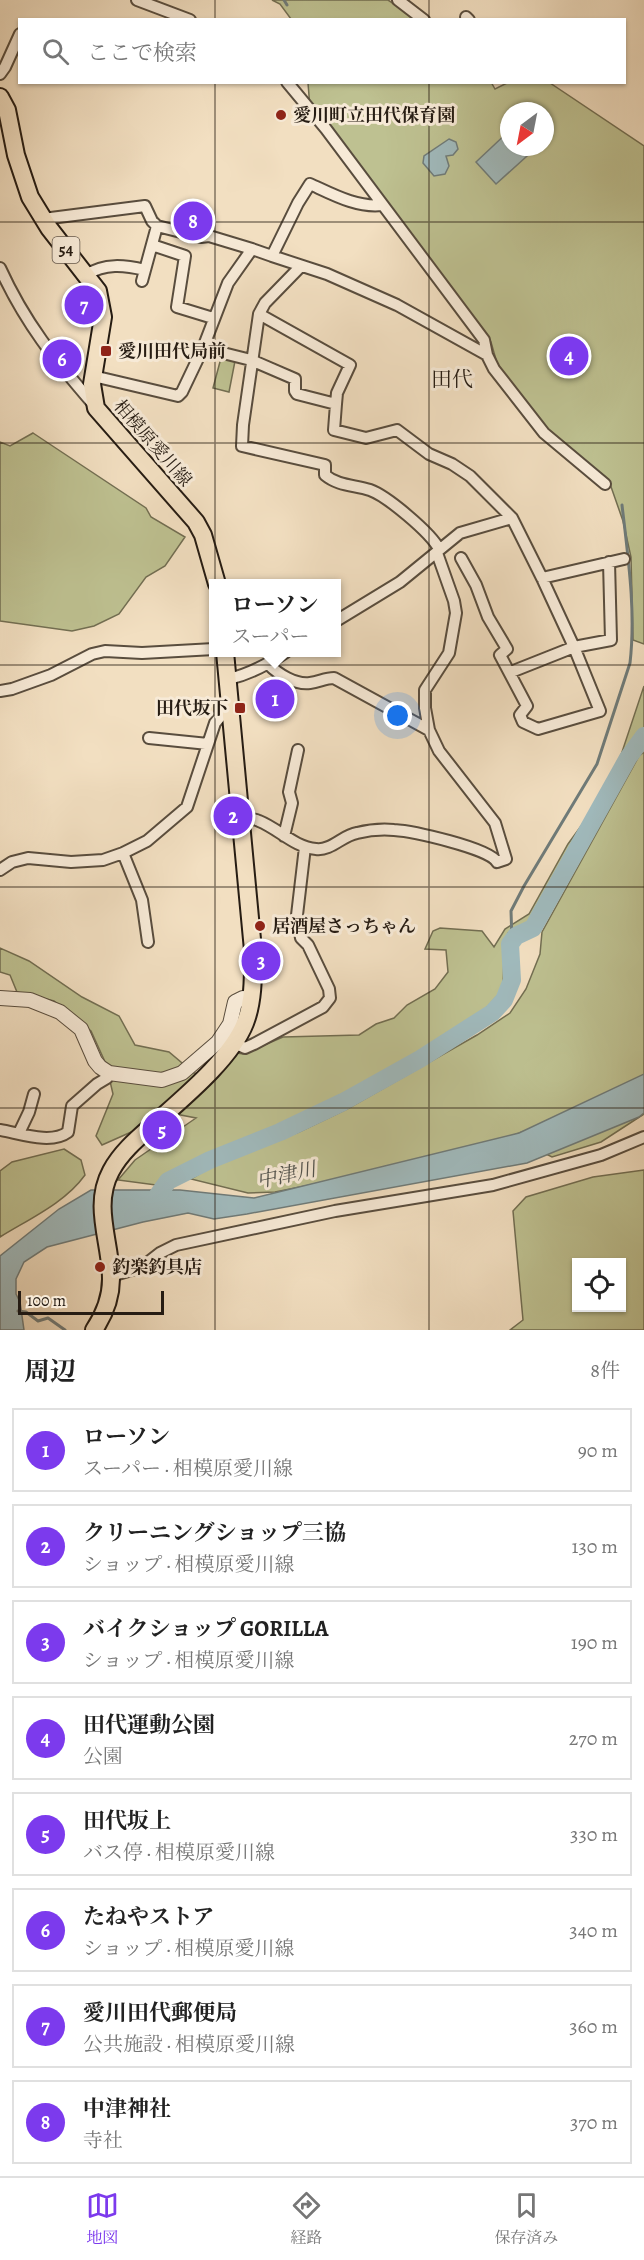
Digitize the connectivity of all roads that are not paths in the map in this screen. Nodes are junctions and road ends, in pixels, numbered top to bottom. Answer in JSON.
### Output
{"nodes":[{"id":1,"x":137,"y":0,"type":"edge"},
{"id":2,"x":398,"y":0,"type":"edge"},
{"id":3,"x":185,"y":18,"type":"edge"},
{"id":4,"x":421,"y":18,"type":"edge"},
{"id":5,"x":18,"y":38,"type":"edge"},
{"id":6,"x":0,"y":74,"type":"edge"},
{"id":7,"x":289,"y":84,"type":"edge"},
{"id":8,"x":0,"y":97,"type":"edge"},
{"id":9,"x":382,"y":205,"type":"junction"},
{"id":10,"x":43,"y":219,"type":"junction"},
{"id":11,"x":157,"y":226,"type":"junction"},
{"id":12,"x":152,"y":245,"type":"junction"},
{"id":13,"x":252,"y":249,"type":"junction"},
{"id":14,"x":272,"y":256,"type":"junction"},
{"id":15,"x":301,"y":267,"type":"junction"},
{"id":16,"x":0,"y":268,"type":"edge"},
{"id":17,"x":145,"y":270,"type":"junction"},
{"id":18,"x":86,"y":274,"type":"junction"},
{"id":19,"x":142,"y":281,"type":"dead end"},
{"id":20,"x":259,"y":314,"type":"junction"},
{"id":21,"x":213,"y":318,"type":"junction"},
{"id":22,"x":203,"y":348,"type":"junction"},
{"id":23,"x":487,"y":356,"type":"junction"},
{"id":24,"x":251,"y":360,"type":"junction"},
{"id":25,"x":93,"y":376,"type":"junction"},
{"id":26,"x":336,"y":404,"type":"junction"},
{"id":27,"x":96,"y":408,"type":"junction"},
{"id":28,"x":605,"y":484,"type":"dead end"},
{"id":29,"x":512,"y":518,"type":"junction"},
{"id":30,"x":438,"y":551,"type":"junction"},
{"id":31,"x":462,"y":558,"type":"dead end"},
{"id":32,"x":624,"y":559,"type":"dead end"},
{"id":33,"x":609,"y":562,"type":"junction"},
{"id":34,"x":543,"y":578,"type":"junction"},
{"id":35,"x":216,"y":579,"type":"edge"},
{"id":36,"x":341,"y":618,"type":"edge"},
{"id":37,"x":574,"y":647,"type":"junction"},
{"id":38,"x":209,"y":649,"type":"edge"},
{"id":39,"x":226,"y":657,"type":"edge"},
{"id":40,"x":278,"y":657,"type":"edge"},
{"id":41,"x":268,"y":664,"type":"junction"},
{"id":42,"x":511,"y":672,"type":"junction"},
{"id":43,"x":228,"y":679,"type":"junction"},
{"id":44,"x":0,"y":692,"type":"edge"},
{"id":45,"x":230,"y":703,"type":"junction"},
{"id":46,"x":429,"y":730,"type":"junction"},
{"id":47,"x":149,"y":738,"type":"dead end"},
{"id":48,"x":208,"y":744,"type":"junction"},
{"id":49,"x":298,"y":750,"type":"dead end"},
{"id":50,"x":241,"y":818,"type":"junction"},
{"id":51,"x":284,"y":836,"type":"junction"},
{"id":52,"x":305,"y":847,"type":"junction"},
{"id":53,"x":123,"y":853,"type":"junction"},
{"id":54,"x":0,"y":870,"type":"edge"},
{"id":55,"x":148,"y":942,"type":"dead end"},
{"id":56,"x":0,"y":998,"type":"edge"},
{"id":57,"x":251,"y":1000,"type":"junction"},
{"id":58,"x":234,"y":1043,"type":"junction"},
{"id":59,"x":109,"y":1073,"type":"junction"},
{"id":60,"x":34,"y":1094,"type":"dead end"},
{"id":61,"x":0,"y":1130,"type":"edge"},
{"id":62,"x":19,"y":1133,"type":"junction"},
{"id":63,"x":644,"y":1137,"type":"edge"},
{"id":64,"x":110,"y":1270,"type":"junction"},
{"id":65,"x":94,"y":1330,"type":"edge"}],
"edges":[{"from":1,"to":3,"type":"street"},
{"from":2,"to":4,"type":"street"},
{"from":5,"to":6,"type":"street"},
{"from":7,"to":9,"type":"street"},
{"from":8,"to":10,"type":"main road","name":"相模原愛川線","number":"54"},
{"from":9,"to":14,"type":"street"},
{"from":9,"to":23,"type":"street"},
{"from":10,"to":11,"type":"street"},
{"from":10,"to":18,"type":"main road","name":"相模原愛川線","number":"54"},
{"from":11,"to":12,"type":"street"},
{"from":11,"to":13,"type":"street"},
{"from":12,"to":17,"type":"street"},
{"from":12,"to":21,"type":"street"},
{"from":13,"to":14,"type":"street"},
{"from":13,"to":21,"type":"street"},
{"from":14,"to":15,"type":"street"},
{"from":15,"to":20,"type":"street"},
{"from":15,"to":23,"type":"street"},
{"from":16,"to":27,"type":"street"},
{"from":17,"to":18,"type":"street"},
{"from":17,"to":19,"type":"street"},
{"from":18,"to":25,"type":"main road","name":"相模原愛川線","number":"54"},
{"from":20,"to":24,"type":"street"},
{"from":20,"to":26,"type":"street"},
{"from":21,"to":22,"type":"street"},
{"from":22,"to":24,"type":"street"},
{"from":22,"to":25,"type":"street"},
{"from":23,"to":28,"type":"street"},
{"from":24,"to":26,"type":"street"},
{"from":24,"to":30,"type":"street"},
{"from":25,"to":27,"type":"main road","name":"相模原愛川線","number":"54"},
{"from":26,"to":29,"type":"street"},
{"from":27,"to":35,"type":"main road","name":"相模原愛川線"},
{"from":29,"to":30,"type":"street"},
{"from":29,"to":34,"type":"street"},
{"from":30,"to":36,"type":"street"},
{"from":30,"to":46,"type":"street"},
{"from":31,"to":42,"type":"street"},
{"from":32,"to":33,"type":"street"},
{"from":33,"to":34,"type":"street"},
{"from":33,"to":37,"type":"street"},
{"from":34,"to":37,"type":"street"},
{"from":37,"to":42,"type":"street"},
{"from":37,"to":42,"type":"street"},
{"from":38,"to":44,"type":"street"},
{"from":39,"to":43,"type":"main road"},
{"from":40,"to":41,"type":"street"},
{"from":41,"to":43,"type":"street"},
{"from":41,"to":46,"type":"street"},
{"from":43,"to":45,"type":"main road"},
{"from":45,"to":48,"type":"street"},
{"from":45,"to":50,"type":"main road"},
{"from":46,"to":52,"type":"street"},
{"from":47,"to":48,"type":"street"},
{"from":48,"to":53,"type":"street"},
{"from":49,"to":51,"type":"street"},
{"from":50,"to":51,"type":"street"},
{"from":50,"to":57,"type":"main road"},
{"from":51,"to":52,"type":"street"},
{"from":52,"to":58,"type":"street"},
{"from":53,"to":54,"type":"street"},
{"from":53,"to":55,"type":"street"},
{"from":56,"to":59,"type":"street"},
{"from":57,"to":58,"type":"main road"},
{"from":57,"to":59,"type":"street"},
{"from":58,"to":64,"type":"main road"},
{"from":59,"to":62,"type":"street"},
{"from":60,"to":62,"type":"street"},
{"from":61,"to":62,"type":"street"},
{"from":63,"to":64,"type":"street"},
{"from":64,"to":65,"type":"main road"}]}
